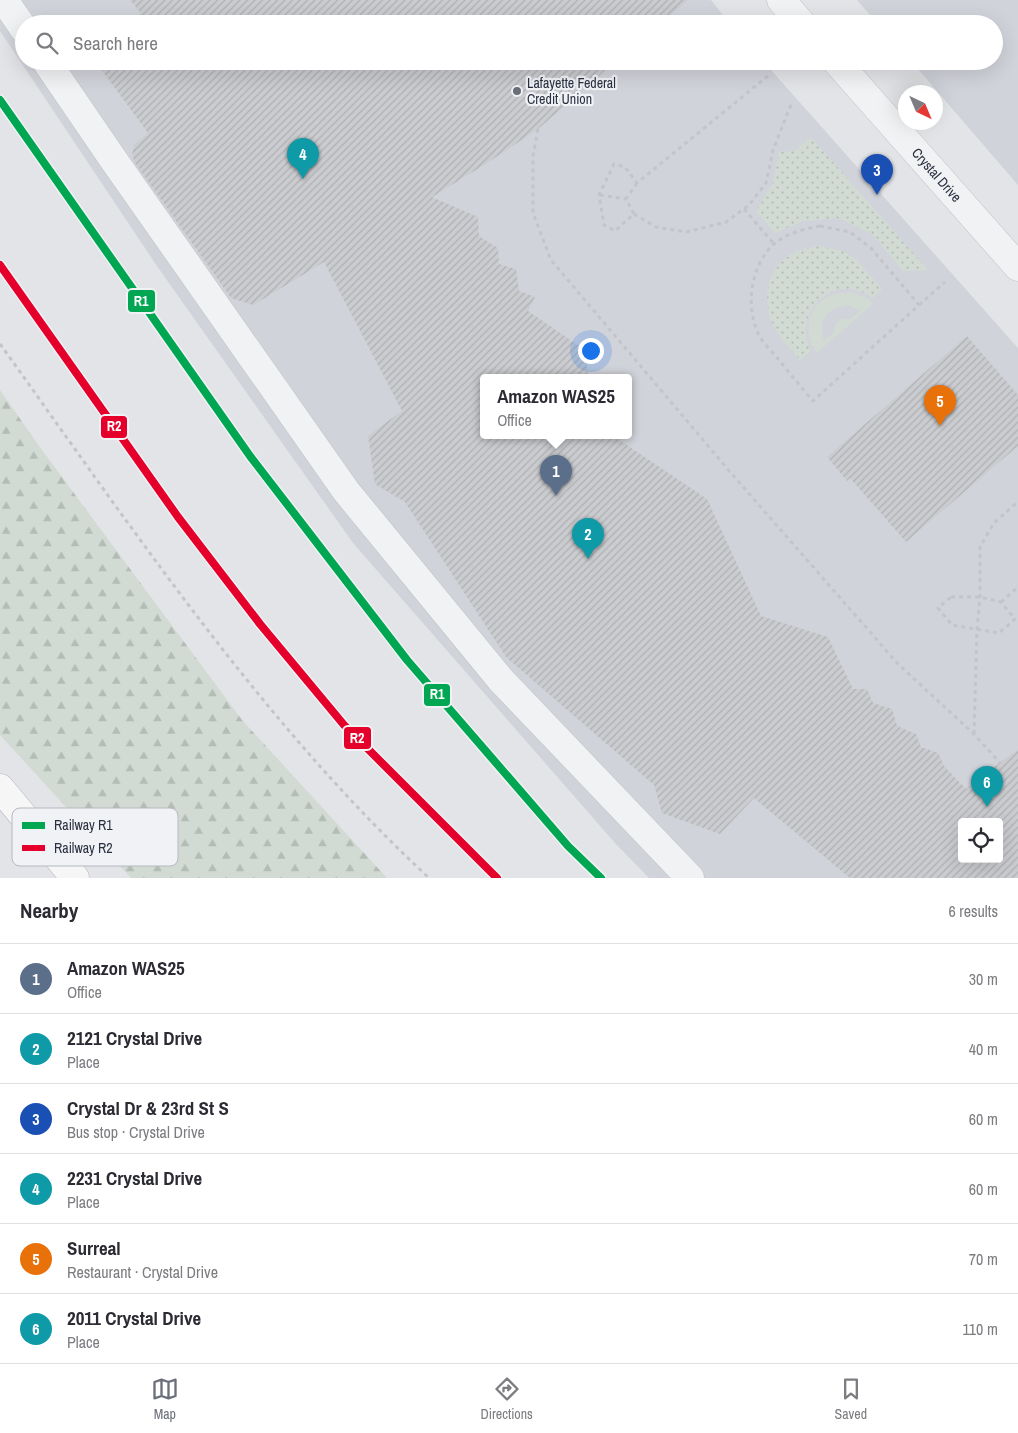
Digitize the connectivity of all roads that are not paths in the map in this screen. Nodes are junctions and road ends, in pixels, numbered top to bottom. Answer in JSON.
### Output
{"nodes":[{"id":1,"x":4,"y":0,"type":"edge"},
{"id":2,"x":781,"y":0,"type":"edge"},
{"id":3,"x":794,"y":15,"type":"edge"},
{"id":4,"x":15,"y":16,"type":"edge"},
{"id":5,"x":52,"y":70,"type":"edge"},
{"id":6,"x":844,"y":70,"type":"edge"},
{"id":7,"x":1018,"y":267,"type":"edge"},
{"id":8,"x":0,"y":788,"type":"edge"},
{"id":9,"x":17,"y":808,"type":"edge"},
{"id":10,"x":65,"y":866,"type":"edge"},
{"id":11,"x":75,"y":878,"type":"edge"},
{"id":12,"x":690,"y":878,"type":"edge"}],
"edges":[{"from":1,"to":4,"type":"street"},
{"from":2,"to":3,"type":"street"},
{"from":5,"to":12,"type":"street"},
{"from":6,"to":7,"type":"street","name":"Crystal Drive"},
{"from":8,"to":9,"type":"highway"},
{"from":10,"to":11,"type":"highway"}]}
